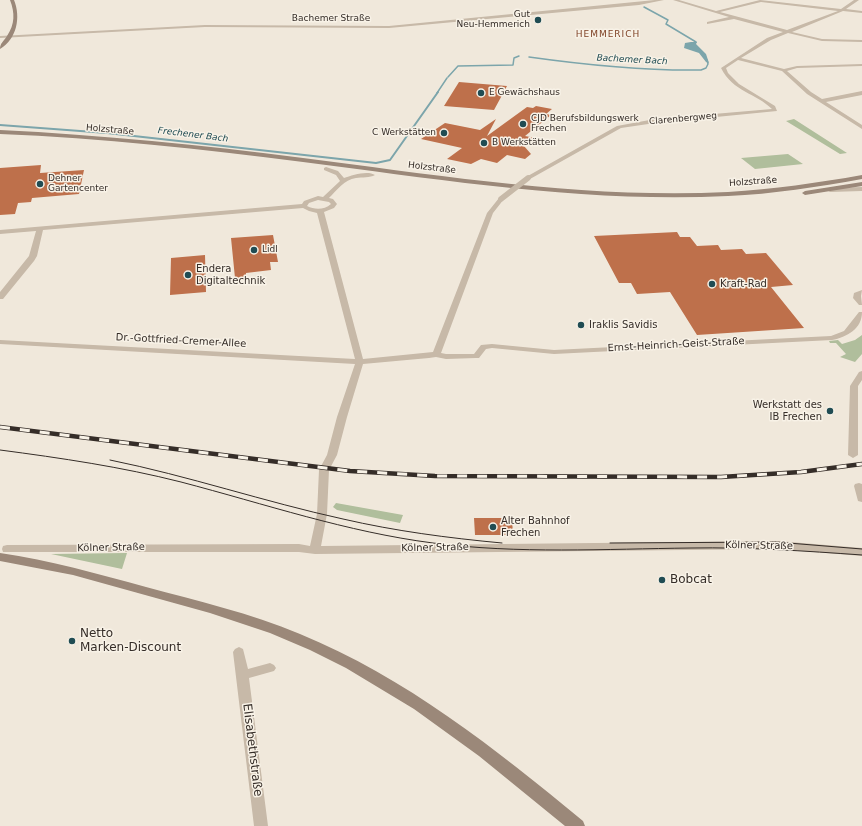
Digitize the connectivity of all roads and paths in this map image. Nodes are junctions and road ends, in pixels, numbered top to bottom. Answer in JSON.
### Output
{"nodes":[{"id":1,"x":12,"y":0,"type":"edge"},
{"id":2,"x":662,"y":0,"type":"edge"},
{"id":3,"x":675,"y":0,"type":"edge"},
{"id":4,"x":767,"y":0,"type":"edge"},
{"id":5,"x":857,"y":0,"type":"edge"},
{"id":6,"x":761,"y":1,"type":"junction"},
{"id":7,"x":840,"y":11,"type":"junction"},
{"id":8,"x":715,"y":12,"type":"junction"},
{"id":9,"x":862,"y":12,"type":"edge"},
{"id":10,"x":734,"y":18,"type":"junction"},
{"id":11,"x":708,"y":24,"type":"dead end"},
{"id":12,"x":785,"y":32,"type":"junction"},
{"id":13,"x":9,"y":36,"type":"junction"},
{"id":14,"x":0,"y":37,"type":"edge"},
{"id":15,"x":862,"y":41,"type":"edge"},
{"id":16,"x":0,"y":48,"type":"edge"},
{"id":17,"x":738,"y":59,"type":"junction"},
{"id":18,"x":862,"y":65,"type":"edge"},
{"id":19,"x":784,"y":70,"type":"junction"},
{"id":20,"x":862,"y":93,"type":"edge"},
{"id":21,"x":822,"y":101,"type":"junction"},
{"id":22,"x":862,"y":127,"type":"edge"},
{"id":23,"x":0,"y":132,"type":"edge"},
{"id":24,"x":0,"y":137,"type":"edge"},
{"id":25,"x":326,"y":169,"type":"junction"},
{"id":26,"x":372,"y":175,"type":"junction"},
{"id":27,"x":862,"y":177,"type":"edge"},
{"id":28,"x":342,"y":180,"type":"junction"},
{"id":29,"x":862,"y":184,"type":"edge"},
{"id":30,"x":862,"y":189,"type":"edge"},
{"id":31,"x":830,"y":190,"type":"junction"},
{"id":32,"x":325,"y":198,"type":"junction"},
{"id":33,"x":304,"y":206,"type":"junction"},
{"id":34,"x":320,"y":211,"type":"junction"},
{"id":35,"x":40,"y":229,"type":"junction"},
{"id":36,"x":0,"y":232,"type":"edge"},
{"id":37,"x":862,"y":292,"type":"edge"},
{"id":38,"x":0,"y":296,"type":"edge"},
{"id":39,"x":862,"y":303,"type":"edge"},
{"id":40,"x":862,"y":314,"type":"edge"},
{"id":41,"x":0,"y":342,"type":"edge"},
{"id":42,"x":436,"y":354,"type":"junction"},
{"id":43,"x":360,"y":362,"type":"junction"},
{"id":44,"x":862,"y":374,"type":"edge"},
{"id":45,"x":853,"y":455,"type":"dead end"},
{"id":46,"x":858,"y":486,"type":"dead end"},
{"id":47,"x":862,"y":499,"type":"edge"},
{"id":48,"x":315,"y":550,"type":"junction"},
{"id":49,"x":862,"y":552,"type":"edge"},
{"id":50,"x":4,"y":553,"type":"edge"},
{"id":51,"x":239,"y":652,"type":"dead end"},
{"id":52,"x":270,"y":668,"type":"dead end"},
{"id":53,"x":243,"y":675,"type":"junction"},
{"id":54,"x":261,"y":826,"type":"edge"},
{"id":55,"x":577,"y":826,"type":"edge"}],
"edges":[{"from":1,"to":13,"type":"main road"},
{"from":2,"to":13,"type":"street","name":"Bachemer Straße"},
{"from":3,"to":8,"type":"street"},
{"from":4,"to":6,"type":"street"},
{"from":5,"to":7,"type":"street"},
{"from":6,"to":7,"type":"street"},
{"from":6,"to":8,"type":"street"},
{"from":7,"to":9,"type":"street"},
{"from":7,"to":12,"type":"street","name":"Clarenbergweg"},
{"from":8,"to":10,"type":"street"},
{"from":10,"to":11,"type":"street"},
{"from":10,"to":12,"type":"street"},
{"from":12,"to":15,"type":"street"},
{"from":12,"to":17,"type":"street","name":"Clarenbergweg"},
{"from":13,"to":14,"type":"street","name":"Bachemer Straße"},
{"from":13,"to":16,"type":"main road"},
{"from":17,"to":19,"type":"street"},
{"from":17,"to":42,"type":"street","name":"Clarenbergweg","bridge":true},
{"from":18,"to":19,"type":"street"},
{"from":19,"to":21,"type":"street"},
{"from":20,"to":21,"type":"street"},
{"from":21,"to":22,"type":"street"},
{"from":23,"to":27,"type":"main road","name":"Holzstraße"},
{"from":24,"to":25,"type":"main road","name":"Holzstraße"},
{"from":25,"to":26,"type":"main road","name":"Holzstraße"},
{"from":25,"to":28,"type":"street"},
{"from":26,"to":28,"type":"street"},
{"from":26,"to":31,"type":"main road","name":"Holzstraße"},
{"from":28,"to":32,"type":"street"},
{"from":29,"to":31,"type":"main road","name":"Holzstraße"},
{"from":30,"to":31,"type":"street","name":"Holzstraße"},
{"from":32,"to":33,"type":"street"},
{"from":32,"to":34,"type":"street"},
{"from":33,"to":34,"type":"street"},
{"from":33,"to":35,"type":"street"},
{"from":34,"to":43,"type":"street"},
{"from":35,"to":36,"type":"street"},
{"from":35,"to":38,"type":"street"},
{"from":37,"to":39,"type":"street"},
{"from":40,"to":42,"type":"street","name":"Ernst-Heinrich-Geist-Straße"},
{"from":41,"to":43,"type":"street","name":"Dr.-Gottfried-Cremer-Allee"},
{"from":42,"to":43,"type":"street","name":"Dr.-Gottfried-Cremer-Allee"},
{"from":43,"to":48,"type":"street"},
{"from":44,"to":45,"type":"street"},
{"from":46,"to":47,"type":"street"},
{"from":48,"to":49,"type":"street","name":"Kölner Straße"},
{"from":48,"to":50,"type":"street","name":"Kölner Straße"},
{"from":50,"to":55,"type":"main road","name":"Kölner Straße"},
{"from":51,"to":53,"type":"street","name":"Elisabethstraße"},
{"from":52,"to":53,"type":"street"},
{"from":53,"to":54,"type":"street","name":"Elisabethstraße"}]}
